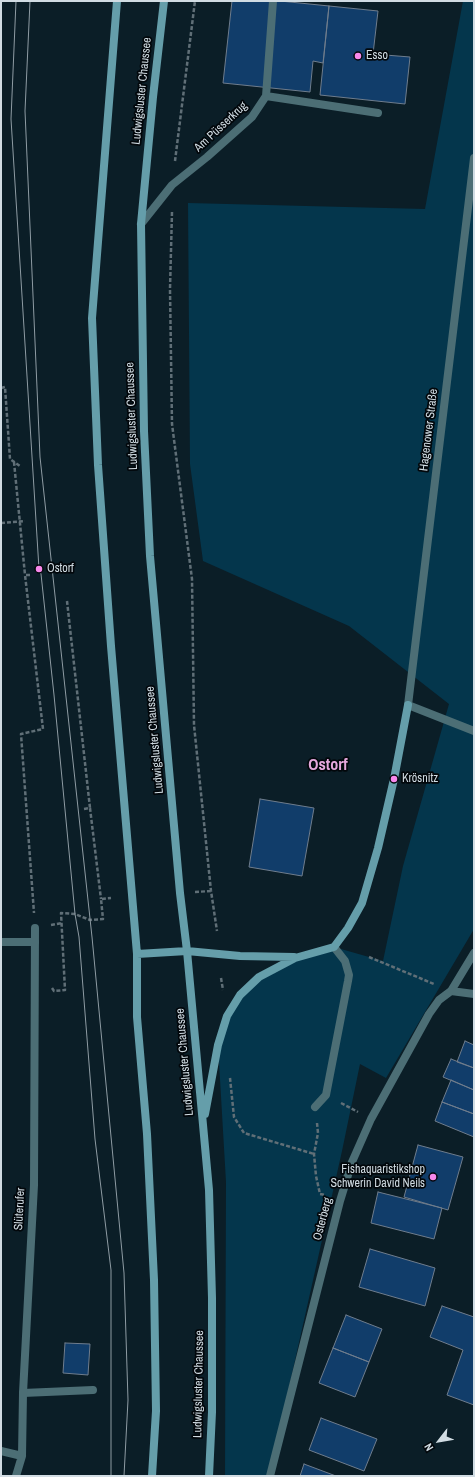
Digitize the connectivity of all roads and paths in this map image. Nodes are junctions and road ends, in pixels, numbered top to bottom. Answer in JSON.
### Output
{"nodes":[{"id":1,"x":117,"y":1,"type":"edge"},
{"id":2,"x":164,"y":1,"type":"edge"},
{"id":3,"x":195,"y":1,"type":"edge"},
{"id":4,"x":273,"y":1,"type":"edge"},
{"id":5,"x":266,"y":96,"type":"junction"},
{"id":6,"x":378,"y":113,"type":"dead end"},
{"id":7,"x":474,"y":158,"type":"edge"},
{"id":8,"x":172,"y":184,"type":"junction"},
{"id":9,"x":141,"y":224,"type":"junction"},
{"id":10,"x":1,"y":388,"type":"edge"},
{"id":11,"x":14,"y":462,"type":"junction"},
{"id":12,"x":20,"y":466,"type":"dead end"},
{"id":13,"x":20,"y":521,"type":"junction"},
{"id":14,"x":24,"y":521,"type":"dead end"},
{"id":15,"x":1,"y":523,"type":"edge"},
{"id":16,"x":25,"y":575,"type":"junction"},
{"id":17,"x":30,"y":575,"type":"dead end"},
{"id":18,"x":67,"y":600,"type":"dead end"},
{"id":19,"x":408,"y":705,"type":"junction"},
{"id":20,"x":474,"y":731,"type":"edge"},
{"id":21,"x":90,"y":808,"type":"junction"},
{"id":22,"x":84,"y":809,"type":"dead end"},
{"id":23,"x":211,"y":891,"type":"junction"},
{"id":24,"x":195,"y":892,"type":"dead end"},
{"id":25,"x":110,"y":898,"type":"dead end"},
{"id":26,"x":101,"y":899,"type":"junction"},
{"id":27,"x":35,"y":928,"type":"joint"},
{"id":28,"x":217,"y":931,"type":"dead end"},
{"id":29,"x":1,"y":942,"type":"edge"},
{"id":30,"x":35,"y":942,"type":"junction"},
{"id":31,"x":334,"y":947,"type":"junction"},
{"id":32,"x":187,"y":951,"type":"junction"},
{"id":33,"x":474,"y":953,"type":"edge"},
{"id":34,"x":137,"y":954,"type":"junction"},
{"id":35,"x":369,"y":956,"type":"dead end"},
{"id":36,"x":295,"y":958,"type":"junction"},
{"id":37,"x":417,"y":976,"type":"dead end"},
{"id":38,"x":50,"y":984,"type":"dead end"},
{"id":39,"x":451,"y":991,"type":"junction"},
{"id":40,"x":474,"y":994,"type":"edge"},
{"id":41,"x":229,"y":1072,"type":"dead end"},
{"id":42,"x":326,"y":1095,"type":"junction"},
{"id":43,"x":315,"y":1107,"type":"joint"},
{"id":44,"x":371,"y":1119,"type":"junction"},
{"id":45,"x":203,"y":1125,"type":"junction"},
{"id":46,"x":314,"y":1154,"type":"junction"},
{"id":47,"x":340,"y":1201,"type":"junction"},
{"id":48,"x":93,"y":1390,"type":"dead end"},
{"id":49,"x":23,"y":1393,"type":"junction"},
{"id":50,"x":1,"y":1451,"type":"edge"},
{"id":51,"x":22,"y":1456,"type":"junction"},
{"id":52,"x":16,"y":1476,"type":"edge"},
{"id":53,"x":152,"y":1476,"type":"edge"},
{"id":54,"x":209,"y":1476,"type":"edge"},
{"id":55,"x":270,"y":1476,"type":"edge"}],
"edges":[{"from":1,"to":34,"type":"street"},
{"from":2,"to":9,"type":"street","name":"Ludwigsluster Chaussee"},
{"from":3,"to":8,"type":"path"},
{"from":4,"to":5,"type":"street","name":"Am Püsserkrug"},
{"from":5,"to":6,"type":"street"},
{"from":5,"to":8,"type":"street","name":"Am Püsserkrug"},
{"from":7,"to":19,"type":"street","name":"Hagenower Straße"},
{"from":8,"to":9,"type":"street","name":"Am Püsserkrug"},
{"from":8,"to":23,"type":"path"},
{"from":9,"to":32,"type":"street","name":"Ludwigsluster Chaussee"},
{"from":10,"to":11,"type":"path"},
{"from":11,"to":12,"type":"path"},
{"from":11,"to":13,"type":"path"},
{"from":13,"to":14,"type":"path"},
{"from":13,"to":15,"type":"path"},
{"from":13,"to":16,"type":"path"},
{"from":16,"to":17,"type":"path"},
{"from":16,"to":27,"type":"path"},
{"from":18,"to":21,"type":"path"},
{"from":19,"to":20,"type":"street"},
{"from":19,"to":31,"type":"street"},
{"from":21,"to":22,"type":"path"},
{"from":21,"to":26,"type":"path"},
{"from":23,"to":24,"type":"path"},
{"from":23,"to":28,"type":"path"},
{"from":25,"to":26,"type":"path"},
{"from":26,"to":38,"type":"path"},
{"from":27,"to":30,"type":"street","name":"Slüterufer"},
{"from":29,"to":30,"type":"street"},
{"from":30,"to":49,"type":"street","name":"Slüterufer"},
{"from":31,"to":36,"type":"street"},
{"from":31,"to":42,"type":"street"},
{"from":32,"to":34,"type":"street"},
{"from":32,"to":36,"type":"street"},
{"from":32,"to":45,"type":"street","name":"Ludwigsluster Chaussee"},
{"from":33,"to":39,"type":"street","name":"Osterberg"},
{"from":34,"to":53,"type":"street"},
{"from":35,"to":37,"type":"path"},
{"from":36,"to":45,"type":"street"},
{"from":39,"to":40,"type":"street"},
{"from":39,"to":44,"type":"street","name":"Osterberg"},
{"from":41,"to":46,"type":"path"},
{"from":42,"to":43,"type":"street"},
{"from":42,"to":44,"type":"path"},
{"from":43,"to":46,"type":"path"},
{"from":44,"to":47,"type":"street","name":"Osterberg"},
{"from":45,"to":54,"type":"street","name":"Ludwigsluster Chaussee"},
{"from":46,"to":47,"type":"path"},
{"from":47,"to":55,"type":"street","name":"Osterberg"},
{"from":48,"to":49,"type":"street"},
{"from":49,"to":51,"type":"street","name":"Slüterufer"},
{"from":50,"to":51,"type":"street"},
{"from":51,"to":52,"type":"street","name":"Slüterufer"}]}
